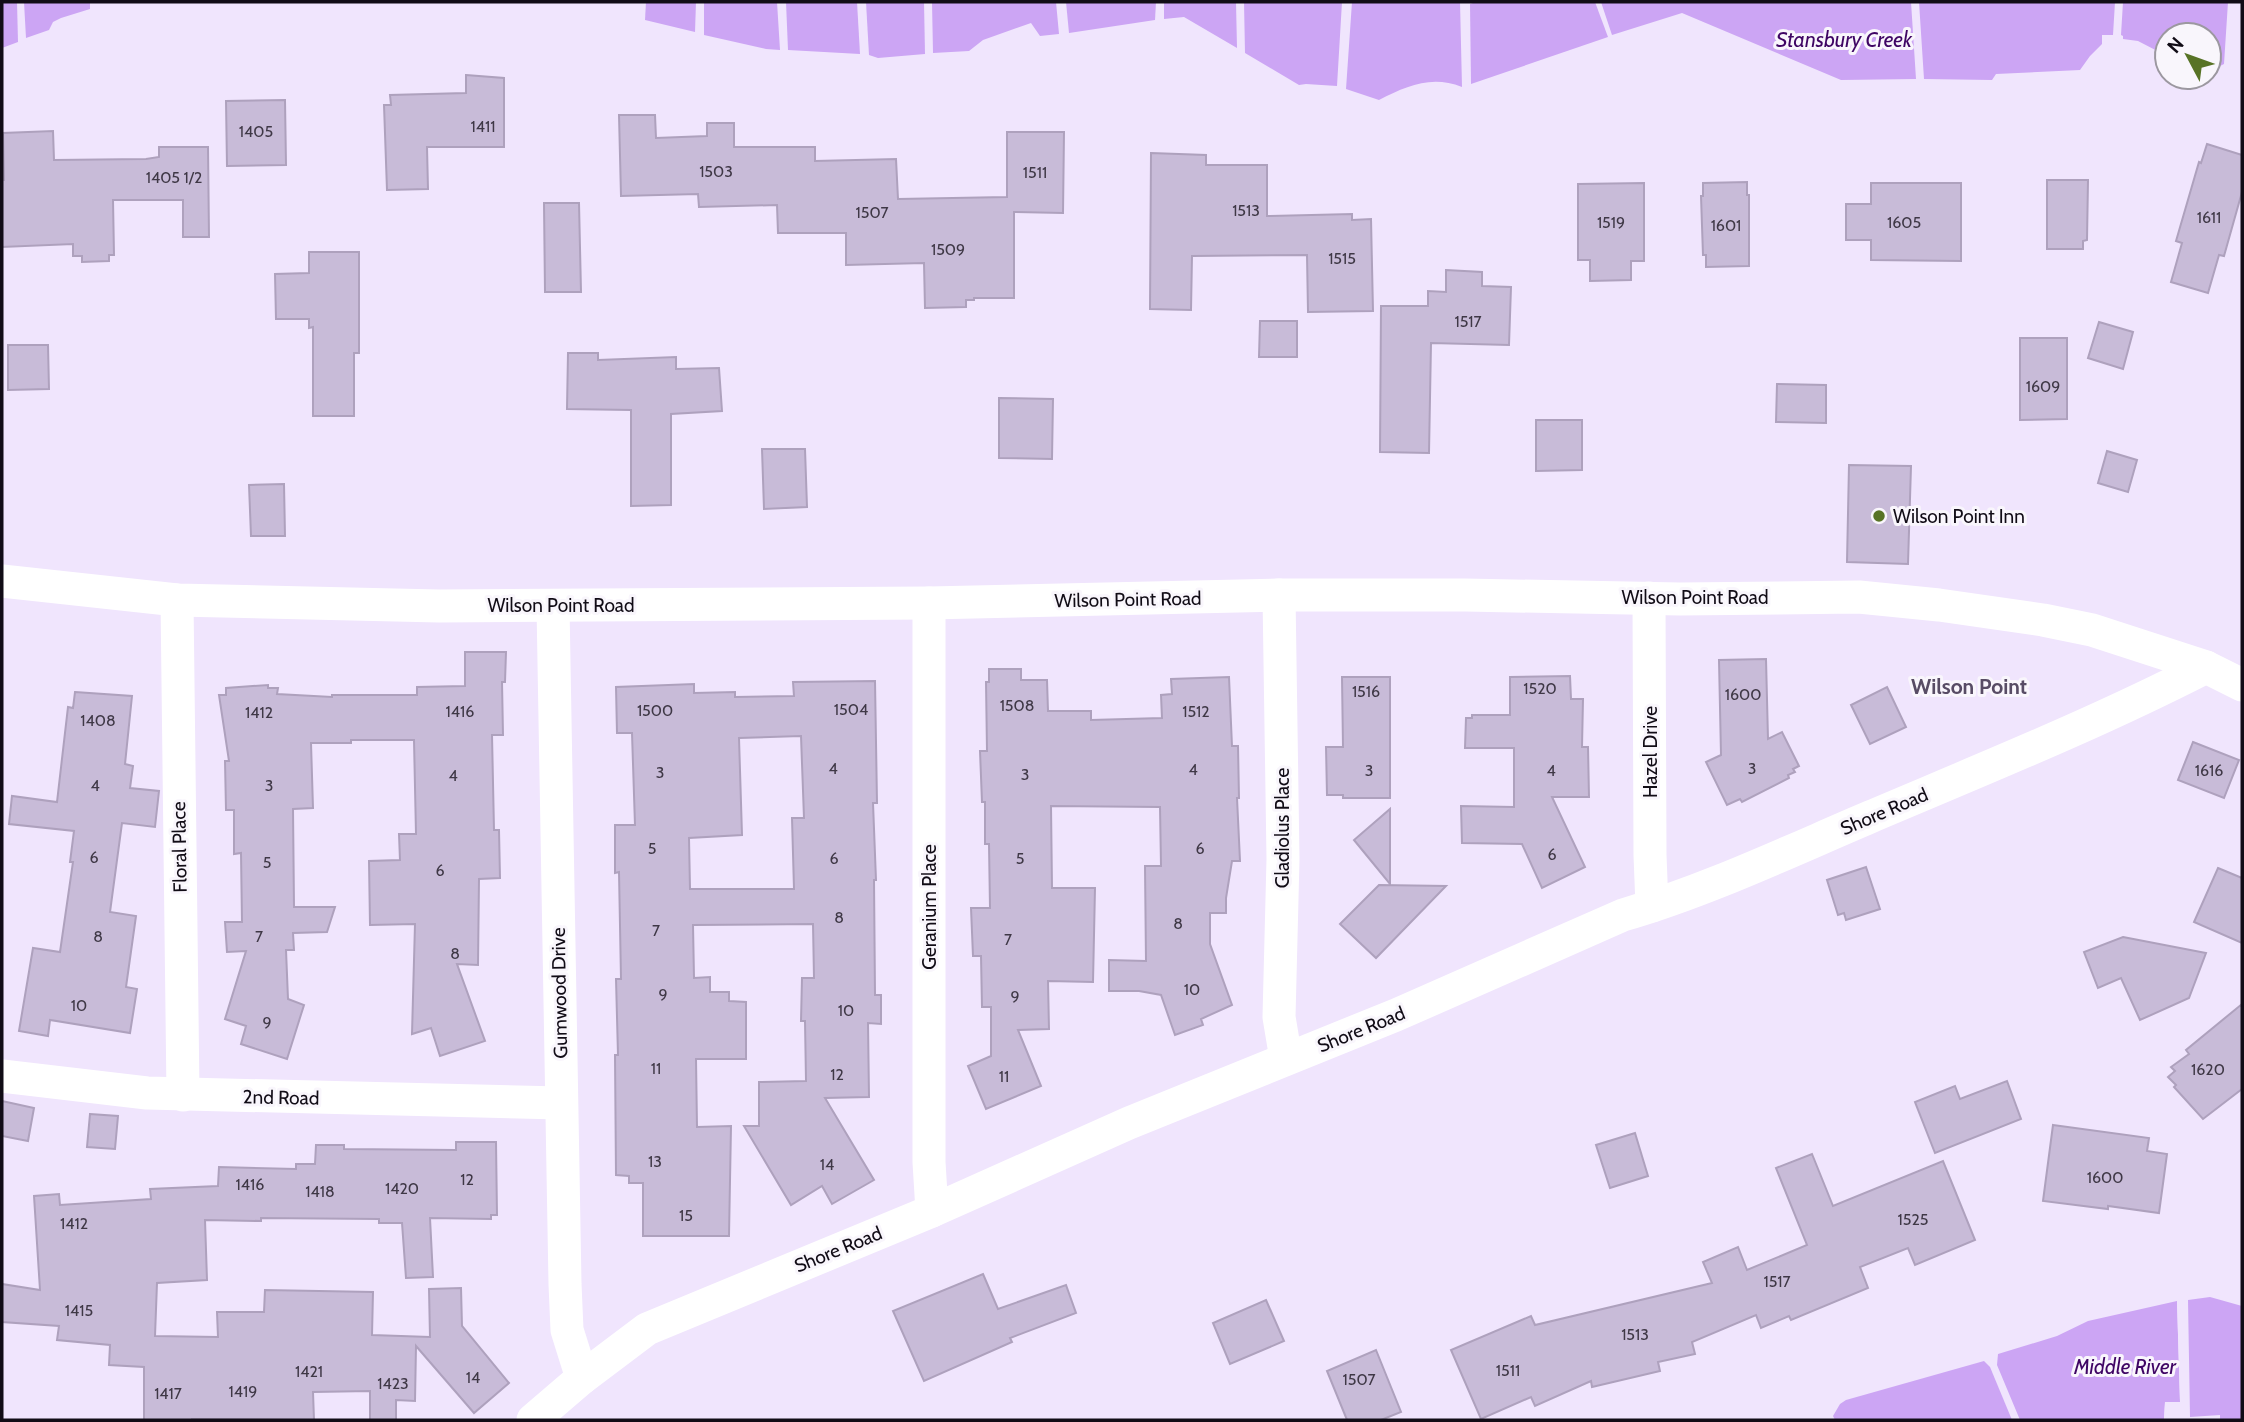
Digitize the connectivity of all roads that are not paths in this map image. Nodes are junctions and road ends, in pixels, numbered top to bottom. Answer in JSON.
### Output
{"nodes":[{"id":1,"x":2,"y":581,"type":"edge"},
{"id":2,"x":1279,"y":596,"type":"junction"},
{"id":3,"x":1649,"y":598,"type":"junction"},
{"id":4,"x":177,"y":600,"type":"junction"},
{"id":5,"x":929,"y":603,"type":"junction"},
{"id":6,"x":553,"y":606,"type":"junction"},
{"id":7,"x":2206,"y":667,"type":"junction"},
{"id":8,"x":2242,"y":684,"type":"edge"},
{"id":9,"x":1652,"y":906,"type":"junction"},
{"id":10,"x":1286,"y":1059,"type":"junction"},
{"id":11,"x":2,"y":1076,"type":"edge"},
{"id":12,"x":183,"y":1095,"type":"junction"},
{"id":13,"x":561,"y":1103,"type":"junction"},
{"id":14,"x":932,"y":1211,"type":"junction"},
{"id":15,"x":582,"y":1378,"type":"junction"},
{"id":16,"x":533,"y":1420,"type":"edge"}],
"edges":[{"from":1,"to":4,"type":"street","name":"Wilson Point Road"},
{"from":2,"to":3,"type":"street","name":"Wilson Point Road"},
{"from":2,"to":5,"type":"street","name":"Wilson Point Road"},
{"from":2,"to":10,"type":"street","name":"Gladiolus Place"},
{"from":3,"to":7,"type":"street","name":"Wilson Point Road"},
{"from":3,"to":9,"type":"street","name":"Hazel Drive"},
{"from":4,"to":6,"type":"street","name":"Wilson Point Road"},
{"from":4,"to":12,"type":"street","name":"Floral Place"},
{"from":5,"to":6,"type":"street","name":"Wilson Point Road"},
{"from":5,"to":14,"type":"street","name":"Geranium Place"},
{"from":6,"to":13,"type":"street","name":"Gumwood Drive"},
{"from":7,"to":8,"type":"street","name":"Wilson Point Road"},
{"from":7,"to":9,"type":"street","name":"Shore Road"},
{"from":9,"to":10,"type":"street","name":"Shore Road"},
{"from":10,"to":14,"type":"street","name":"Shore Road"},
{"from":11,"to":12,"type":"street","name":"2nd Road"},
{"from":12,"to":13,"type":"street","name":"2nd Road"},
{"from":13,"to":15,"type":"street","name":"Gumwood Drive"},
{"from":14,"to":15,"type":"street","name":"Shore Road"},
{"from":15,"to":16,"type":"street","name":"Shore Road"}]}
